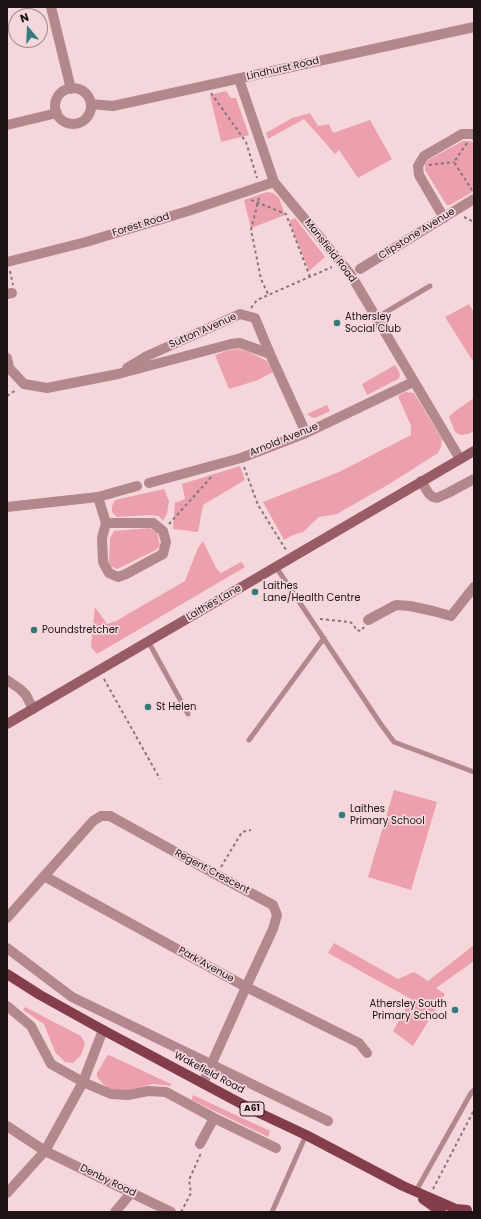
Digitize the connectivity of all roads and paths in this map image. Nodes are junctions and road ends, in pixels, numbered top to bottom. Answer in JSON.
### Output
{"nodes":[{"id":1,"x":51,"y":7,"type":"edge"},
{"id":2,"x":474,"y":27,"type":"edge"},
{"id":3,"x":239,"y":79,"type":"junction"},
{"id":4,"x":71,"y":88,"type":"junction"},
{"id":5,"x":91,"y":104,"type":"junction"},
{"id":6,"x":57,"y":113,"type":"junction"},
{"id":7,"x":7,"y":125,"type":"edge"},
{"id":8,"x":473,"y":134,"type":"edge"},
{"id":9,"x":454,"y":162,"type":"junction"},
{"id":10,"x":418,"y":166,"type":"junction"},
{"id":11,"x":274,"y":182,"type":"junction"},
{"id":12,"x":237,"y":194,"type":"junction"},
{"id":13,"x":474,"y":194,"type":"edge"},
{"id":14,"x":474,"y":199,"type":"edge"},
{"id":15,"x":444,"y":218,"type":"junction"},
{"id":16,"x":7,"y":262,"type":"edge"},
{"id":17,"x":342,"y":263,"type":"junction"},
{"id":18,"x":360,"y":269,"type":"dead end"},
{"id":19,"x":310,"y":276,"type":"junction"},
{"id":20,"x":430,"y":286,"type":"dead end"},
{"id":21,"x":9,"y":294,"type":"edge"},
{"id":22,"x":246,"y":316,"type":"junction"},
{"id":23,"x":376,"y":318,"type":"junction"},
{"id":24,"x":270,"y":354,"type":"junction"},
{"id":25,"x":7,"y":358,"type":"edge"},
{"id":26,"x":118,"y":374,"type":"junction"},
{"id":27,"x":413,"y":382,"type":"junction"},
{"id":28,"x":306,"y":433,"type":"junction"},
{"id":29,"x":474,"y":451,"type":"edge"},
{"id":30,"x":241,"y":458,"type":"junction"},
{"id":31,"x":460,"y":459,"type":"junction"},
{"id":32,"x":226,"y":462,"type":"junction"},
{"id":33,"x":474,"y":479,"type":"edge"},
{"id":34,"x":421,"y":481,"type":"junction"},
{"id":35,"x":149,"y":483,"type":"dead end"},
{"id":36,"x":138,"y":486,"type":"dead end"},
{"id":37,"x":98,"y":497,"type":"junction"},
{"id":38,"x":7,"y":508,"type":"edge"},
{"id":39,"x":106,"y":523,"type":"junction"},
{"id":40,"x":163,"y":531,"type":"junction"},
{"id":41,"x":290,"y":558,"type":"junction"},
{"id":42,"x":276,"y":567,"type":"junction"},
{"id":43,"x":474,"y":587,"type":"edge"},
{"id":44,"x":311,"y":618,"type":"junction"},
{"id":45,"x":368,"y":620,"type":"joint"},
{"id":46,"x":324,"y":638,"type":"junction"},
{"id":47,"x":148,"y":641,"type":"junction"},
{"id":48,"x":100,"y":670,"type":"junction"},
{"id":49,"x":7,"y":680,"type":"edge"},
{"id":50,"x":33,"y":709,"type":"junction"},
{"id":51,"x":188,"y":714,"type":"dead end"},
{"id":52,"x":7,"y":724,"type":"edge"},
{"id":53,"x":249,"y":740,"type":"dead end"},
{"id":54,"x":474,"y":772,"type":"edge"},
{"id":55,"x":160,"y":779,"type":"dead end"},
{"id":56,"x":251,"y":830,"type":"dead end"},
{"id":57,"x":217,"y":875,"type":"junction"},
{"id":58,"x":44,"y":876,"type":"junction"},
{"id":59,"x":7,"y":918,"type":"edge"},
{"id":60,"x":7,"y":948,"type":"edge"},
{"id":61,"x":7,"y":974,"type":"edge"},
{"id":62,"x":246,"y":987,"type":"junction"},
{"id":63,"x":7,"y":1006,"type":"edge"},
{"id":64,"x":102,"y":1030,"type":"junction"},
{"id":65,"x":367,"y":1053,"type":"dead end"},
{"id":66,"x":211,"y":1064,"type":"junction"},
{"id":67,"x":83,"y":1082,"type":"junction"},
{"id":68,"x":203,"y":1083,"type":"junction"},
{"id":69,"x":474,"y":1090,"type":"edge"},
{"id":70,"x":474,"y":1110,"type":"edge"},
{"id":71,"x":214,"y":1118,"type":"junction"},
{"id":72,"x":328,"y":1121,"type":"dead end"},
{"id":73,"x":7,"y":1126,"type":"edge"},
{"id":74,"x":306,"y":1135,"type":"junction"},
{"id":75,"x":200,"y":1144,"type":"joint"},
{"id":76,"x":276,"y":1148,"type":"dead end"},
{"id":77,"x":45,"y":1151,"type":"junction"},
{"id":78,"x":403,"y":1186,"type":"junction"},
{"id":79,"x":416,"y":1191,"type":"junction"},
{"id":80,"x":131,"y":1192,"type":"junction"},
{"id":81,"x":7,"y":1193,"type":"edge"},
{"id":82,"x":429,"y":1197,"type":"junction"},
{"id":83,"x":469,"y":1209,"type":"edge"},
{"id":84,"x":115,"y":1212,"type":"edge"},
{"id":85,"x":171,"y":1212,"type":"edge"},
{"id":86,"x":181,"y":1212,"type":"edge"},
{"id":87,"x":272,"y":1212,"type":"edge"},
{"id":88,"x":441,"y":1212,"type":"edge"}],
"edges":[{"from":1,"to":4,"type":"street"},
{"from":2,"to":3,"type":"street","name":"Lindhurst Road"},
{"from":3,"to":5,"type":"street","name":"Lindhurst Road"},
{"from":3,"to":11,"type":"street","name":"Mansfield Road"},
{"from":4,"to":5,"type":"street"},
{"from":4,"to":6,"type":"street"},
{"from":5,"to":6,"type":"street"},
{"from":6,"to":7,"type":"street"},
{"from":8,"to":9,"type":"path"},
{"from":8,"to":10,"type":"street"},
{"from":9,"to":10,"type":"path"},
{"from":9,"to":13,"type":"path"},
{"from":10,"to":15,"type":"street"},
{"from":11,"to":12,"type":"street","name":"Forest Road"},
{"from":11,"to":17,"type":"street","name":"Mansfield Road"},
{"from":12,"to":16,"type":"street","name":"Forest Road"},
{"from":12,"to":19,"type":"path"},
{"from":14,"to":15,"type":"street","name":"Clipstone Avenue"},
{"from":15,"to":18,"type":"street","name":"Clipstone Avenue"},
{"from":16,"to":21,"type":"path"},
{"from":17,"to":19,"type":"path"},
{"from":17,"to":23,"type":"street","name":"Mansfield Road"},
{"from":19,"to":22,"type":"path"},
{"from":20,"to":23,"type":"lane"},
{"from":22,"to":24,"type":"street","name":"Sutton Avenue"},
{"from":22,"to":26,"type":"street","name":"Sutton Avenue"},
{"from":23,"to":27,"type":"street","name":"Mansfield Road"},
{"from":24,"to":26,"type":"street","name":"Sutton Avenue"},
{"from":24,"to":28,"type":"street","name":"Sutton Avenue"},
{"from":25,"to":26,"type":"street","name":"Sutton Avenue"},
{"from":27,"to":28,"type":"street","name":"Arnold Avenue"},
{"from":27,"to":31,"type":"street","name":"Mansfield Road"},
{"from":28,"to":30,"type":"street","name":"Arnold Avenue"},
{"from":29,"to":31,"type":"main road","name":"Laithes Lane"},
{"from":30,"to":32,"type":"street","name":"Arnold Avenue"},
{"from":30,"to":41,"type":"path"},
{"from":31,"to":34,"type":"main road","name":"Laithes Lane"},
{"from":32,"to":35,"type":"street","name":"Arnold Avenue"},
{"from":32,"to":40,"type":"path"},
{"from":33,"to":34,"type":"street"},
{"from":34,"to":41,"type":"main road","name":"Laithes Lane"},
{"from":36,"to":37,"type":"street"},
{"from":37,"to":38,"type":"street"},
{"from":37,"to":39,"type":"street"},
{"from":39,"to":40,"type":"street"},
{"from":39,"to":40,"type":"street"},
{"from":41,"to":42,"type":"main road","name":"Laithes Lane"},
{"from":42,"to":44,"type":"lane"},
{"from":42,"to":47,"type":"main road","name":"Laithes Lane"},
{"from":43,"to":45,"type":"street"},
{"from":44,"to":45,"type":"path"},
{"from":44,"to":46,"type":"lane"},
{"from":46,"to":53,"type":"lane"},
{"from":46,"to":54,"type":"lane"},
{"from":47,"to":48,"type":"main road","name":"Laithes Lane"},
{"from":47,"to":51,"type":"lane"},
{"from":48,"to":50,"type":"main road","name":"Laithes Lane"},
{"from":48,"to":55,"type":"path"},
{"from":49,"to":50,"type":"street"},
{"from":50,"to":52,"type":"main road","name":"Laithes Lane"},
{"from":56,"to":57,"type":"path"},
{"from":57,"to":58,"type":"street","name":"Regent Crescent"},
{"from":57,"to":62,"type":"street","name":"Regent Crescent"},
{"from":58,"to":59,"type":"street","name":"Regent Crescent"},
{"from":58,"to":62,"type":"street","name":"Park Avenue"},
{"from":60,"to":66,"type":"street","name":"Wakefield Road"},
{"from":61,"to":64,"type":"main road","name":"Wakefield Road","number":"A61"},
{"from":62,"to":65,"type":"street","name":"Park Avenue"},
{"from":62,"to":66,"type":"street","name":"Regent Crescent"},
{"from":63,"to":67,"type":"street"},
{"from":64,"to":67,"type":"street"},
{"from":64,"to":68,"type":"main road","name":"Wakefield Road","number":"A61"},
{"from":66,"to":68,"type":"street","name":"Regent Crescent"},
{"from":66,"to":72,"type":"street","name":"Wakefield Road"},
{"from":67,"to":71,"type":"street"},
{"from":67,"to":77,"type":"street"},
{"from":68,"to":74,"type":"main road","name":"Wakefield Road","number":"A61"},
{"from":69,"to":79,"type":"lane"},
{"from":70,"to":82,"type":"path"},
{"from":71,"to":75,"type":"street"},
{"from":71,"to":76,"type":"street"},
{"from":73,"to":77,"type":"street","name":"Denby Road"},
{"from":74,"to":78,"type":"main road","name":"Wakefield Road","number":"A61"},
{"from":74,"to":87,"type":"lane"},
{"from":75,"to":86,"type":"path"},
{"from":77,"to":80,"type":"street","name":"Denby Road"},
{"from":77,"to":81,"type":"street"},
{"from":78,"to":79,"type":"main road","name":"Wakefield Road","number":"A61"},
{"from":78,"to":88,"type":"main road","name":"Wakefield Road","number":"A61"},
{"from":79,"to":82,"type":"main road","name":"Wakefield Road","number":"A61"},
{"from":80,"to":84,"type":"street"},
{"from":80,"to":85,"type":"street","name":"Denby Road"},
{"from":82,"to":83,"type":"main road","name":"Wakefield Road","number":"A61"}]}
